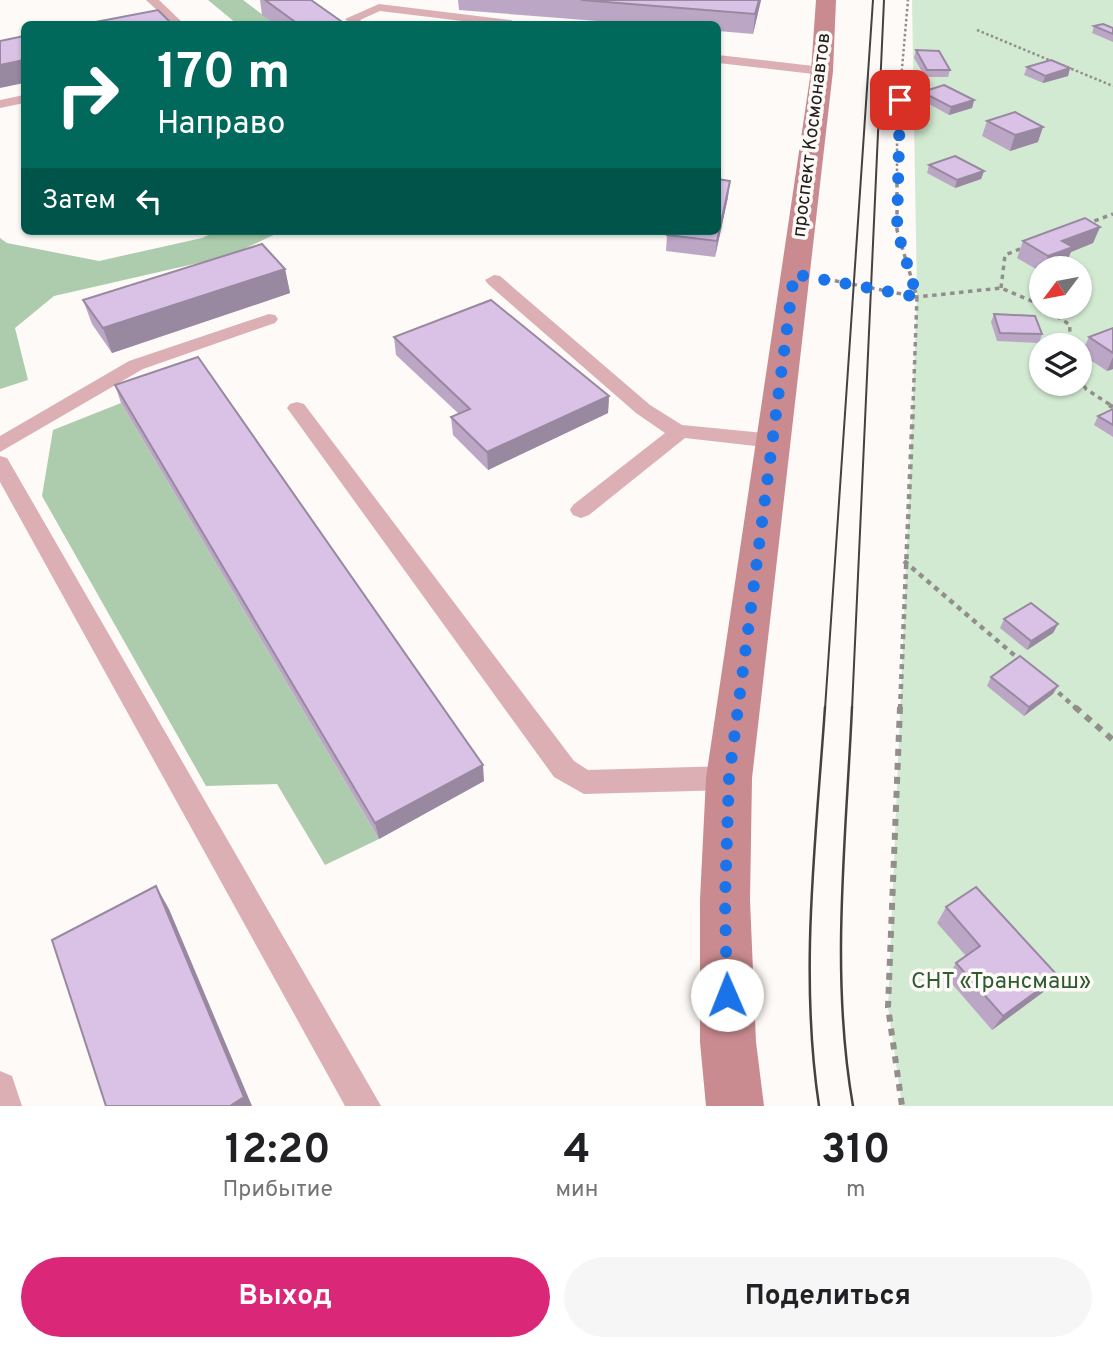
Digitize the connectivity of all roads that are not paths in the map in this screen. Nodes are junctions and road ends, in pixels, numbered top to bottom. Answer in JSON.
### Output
{"nodes":[{"id":1,"x":152,"y":0,"type":"edge"},
{"id":2,"x":826,"y":0,"type":"edge"},
{"id":3,"x":175,"y":21,"type":"edge"},
{"id":4,"x":354,"y":21,"type":"edge"},
{"id":5,"x":488,"y":21,"type":"edge"},
{"id":6,"x":721,"y":59,"type":"edge"},
{"id":7,"x":727,"y":75,"type":"dead end"},
{"id":8,"x":821,"y":75,"type":"junction"},
{"id":9,"x":21,"y":100,"type":"edge"},
{"id":10,"x":0,"y":104,"type":"edge"},
{"id":11,"x":495,"y":280,"type":"dead end"},
{"id":12,"x":269,"y":319,"type":"dead end"},
{"id":13,"x":297,"y":408,"type":"dead end"},
{"id":14,"x":681,"y":431,"type":"junction"},
{"id":15,"x":773,"y":442,"type":"junction"},
{"id":16,"x":0,"y":445,"type":"edge"},
{"id":17,"x":0,"y":463,"type":"edge"},
{"id":18,"x":581,"y":510,"type":"dead end"},
{"id":19,"x":729,"y":778,"type":"junction"},
{"id":20,"x":0,"y":1088,"type":"edge"},
{"id":21,"x":5,"y":1106,"type":"edge"},
{"id":22,"x":364,"y":1106,"type":"edge"},
{"id":23,"x":735,"y":1106,"type":"edge"}],
"edges":[{"from":1,"to":3,"type":"lane"},
{"from":2,"to":8,"type":"main road","name":"проспект Космонавтов"},
{"from":4,"to":5,"type":"lane"},
{"from":6,"to":8,"type":"lane"},
{"from":7,"to":8,"type":"lane"},
{"from":8,"to":15,"type":"main road","name":"проспект Космонавтов"},
{"from":9,"to":10,"type":"lane"},
{"from":11,"to":14,"type":"lane"},
{"from":12,"to":16,"type":"lane"},
{"from":13,"to":19,"type":"lane"},
{"from":14,"to":15,"type":"lane"},
{"from":14,"to":18,"type":"lane"},
{"from":15,"to":19,"type":"main road","name":"проспект Космонавтов"},
{"from":17,"to":22,"type":"lane"},
{"from":19,"to":23,"type":"main road","name":"проспект Космонавтов"},
{"from":20,"to":21,"type":"lane"}]}
